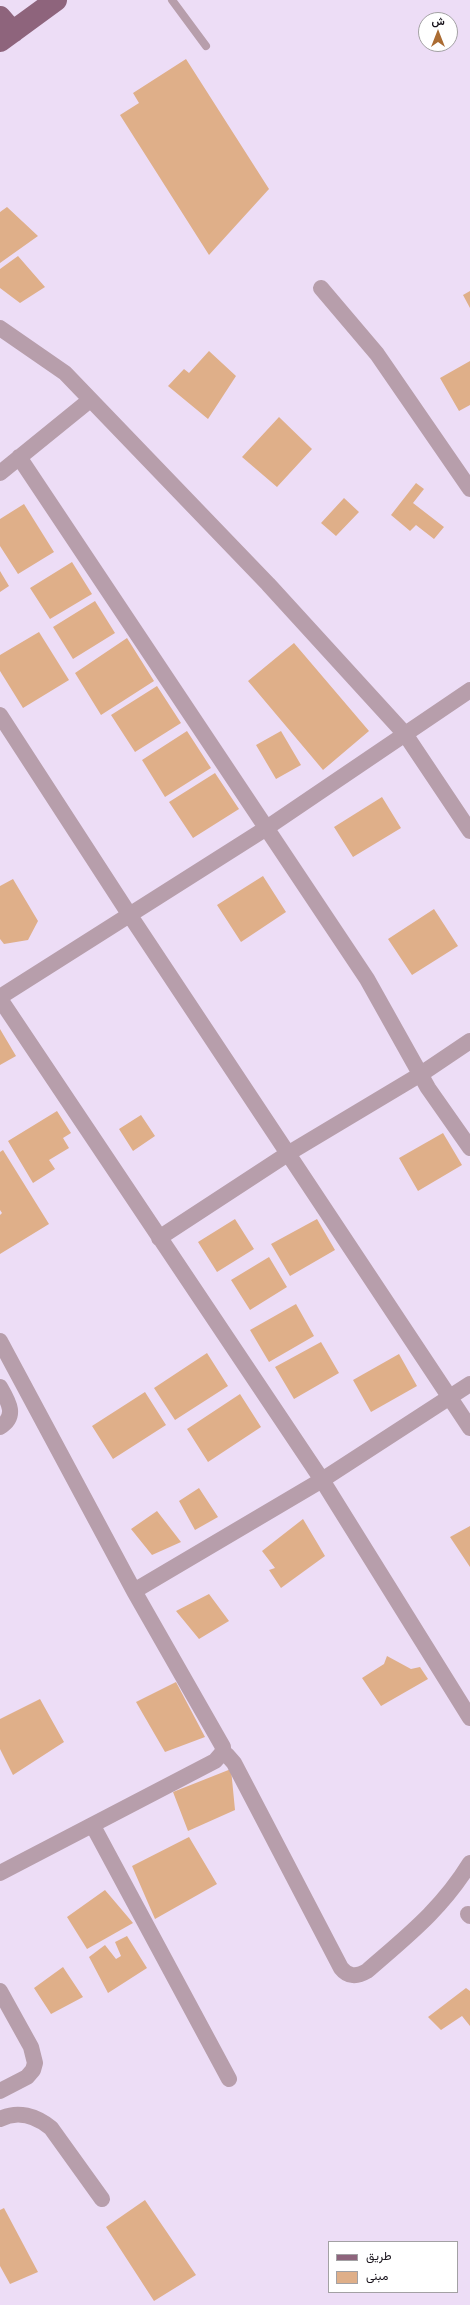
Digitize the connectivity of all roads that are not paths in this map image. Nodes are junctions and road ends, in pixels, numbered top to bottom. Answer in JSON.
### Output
{"nodes":[{"id":1,"x":7,"y":0,"type":"edge"},
{"id":2,"x":56,"y":0,"type":"edge"},
{"id":3,"x":172,"y":0,"type":"edge"},
{"id":4,"x":0,"y":5,"type":"edge"},
{"id":5,"x":4,"y":30,"type":"edge"},
{"id":6,"x":206,"y":46,"type":"dead end"},
{"id":7,"x":322,"y":288,"type":"dead end"},
{"id":8,"x":0,"y":328,"type":"edge"},
{"id":9,"x":90,"y":400,"type":"junction"},
{"id":10,"x":19,"y":458,"type":"junction"},
{"id":11,"x":0,"y":473,"type":"edge"},
{"id":12,"x":470,"y":489,"type":"edge"},
{"id":13,"x":470,"y":690,"type":"edge"},
{"id":14,"x":0,"y":716,"type":"edge"},
{"id":15,"x":404,"y":734,"type":"junction"},
{"id":16,"x":265,"y":829,"type":"junction"},
{"id":17,"x":470,"y":831,"type":"edge"},
{"id":18,"x":129,"y":914,"type":"junction"},
{"id":19,"x":0,"y":998,"type":"edge"},
{"id":20,"x":470,"y":1041,"type":"edge"},
{"id":21,"x":421,"y":1074,"type":"junction"},
{"id":22,"x":470,"y":1148,"type":"edge"},
{"id":23,"x":289,"y":1153,"type":"junction"},
{"id":24,"x":159,"y":1238,"type":"junction"},
{"id":25,"x":0,"y":1341,"type":"edge"},
{"id":26,"x":470,"y":1384,"type":"edge"},
{"id":27,"x":0,"y":1386,"type":"edge"},
{"id":28,"x":450,"y":1398,"type":"junction"},
{"id":29,"x":0,"y":1427,"type":"edge"},
{"id":30,"x":470,"y":1428,"type":"edge"},
{"id":31,"x":322,"y":1480,"type":"junction"},
{"id":32,"x":134,"y":1591,"type":"junction"},
{"id":33,"x":470,"y":1718,"type":"edge"},
{"id":34,"x":222,"y":1753,"type":"junction"},
{"id":35,"x":93,"y":1826,"type":"junction"},
{"id":36,"x":470,"y":1863,"type":"edge"},
{"id":37,"x":0,"y":1873,"type":"edge"},
{"id":38,"x":0,"y":1991,"type":"edge"},
{"id":39,"x":229,"y":2079,"type":"dead end"},
{"id":40,"x":0,"y":2090,"type":"edge"},
{"id":41,"x":0,"y":2119,"type":"edge"},
{"id":42,"x":102,"y":2199,"type":"dead end"}],
"edges":[{"from":1,"to":4,"type":"main road"},
{"from":2,"to":5,"type":"main road"},
{"from":3,"to":6,"type":"lane"},
{"from":7,"to":12,"type":"street"},
{"from":8,"to":9,"type":"street"},
{"from":9,"to":10,"type":"street"},
{"from":9,"to":15,"type":"street"},
{"from":10,"to":11,"type":"street"},
{"from":10,"to":16,"type":"street"},
{"from":13,"to":15,"type":"street"},
{"from":14,"to":18,"type":"street"},
{"from":15,"to":16,"type":"street"},
{"from":15,"to":17,"type":"street"},
{"from":16,"to":18,"type":"street"},
{"from":16,"to":21,"type":"street"},
{"from":18,"to":19,"type":"street"},
{"from":18,"to":23,"type":"street"},
{"from":19,"to":24,"type":"street"},
{"from":20,"to":21,"type":"street"},
{"from":21,"to":22,"type":"street"},
{"from":21,"to":23,"type":"street"},
{"from":23,"to":24,"type":"street"},
{"from":23,"to":28,"type":"street"},
{"from":24,"to":31,"type":"street"},
{"from":25,"to":32,"type":"street"},
{"from":26,"to":28,"type":"street"},
{"from":27,"to":29,"type":"street"},
{"from":28,"to":30,"type":"street"},
{"from":28,"to":31,"type":"street"},
{"from":31,"to":32,"type":"street"},
{"from":31,"to":33,"type":"street"},
{"from":32,"to":34,"type":"street"},
{"from":34,"to":35,"type":"street"},
{"from":34,"to":36,"type":"street"},
{"from":35,"to":37,"type":"street"},
{"from":35,"to":39,"type":"street"},
{"from":38,"to":40,"type":"street"},
{"from":41,"to":42,"type":"street"}]}
